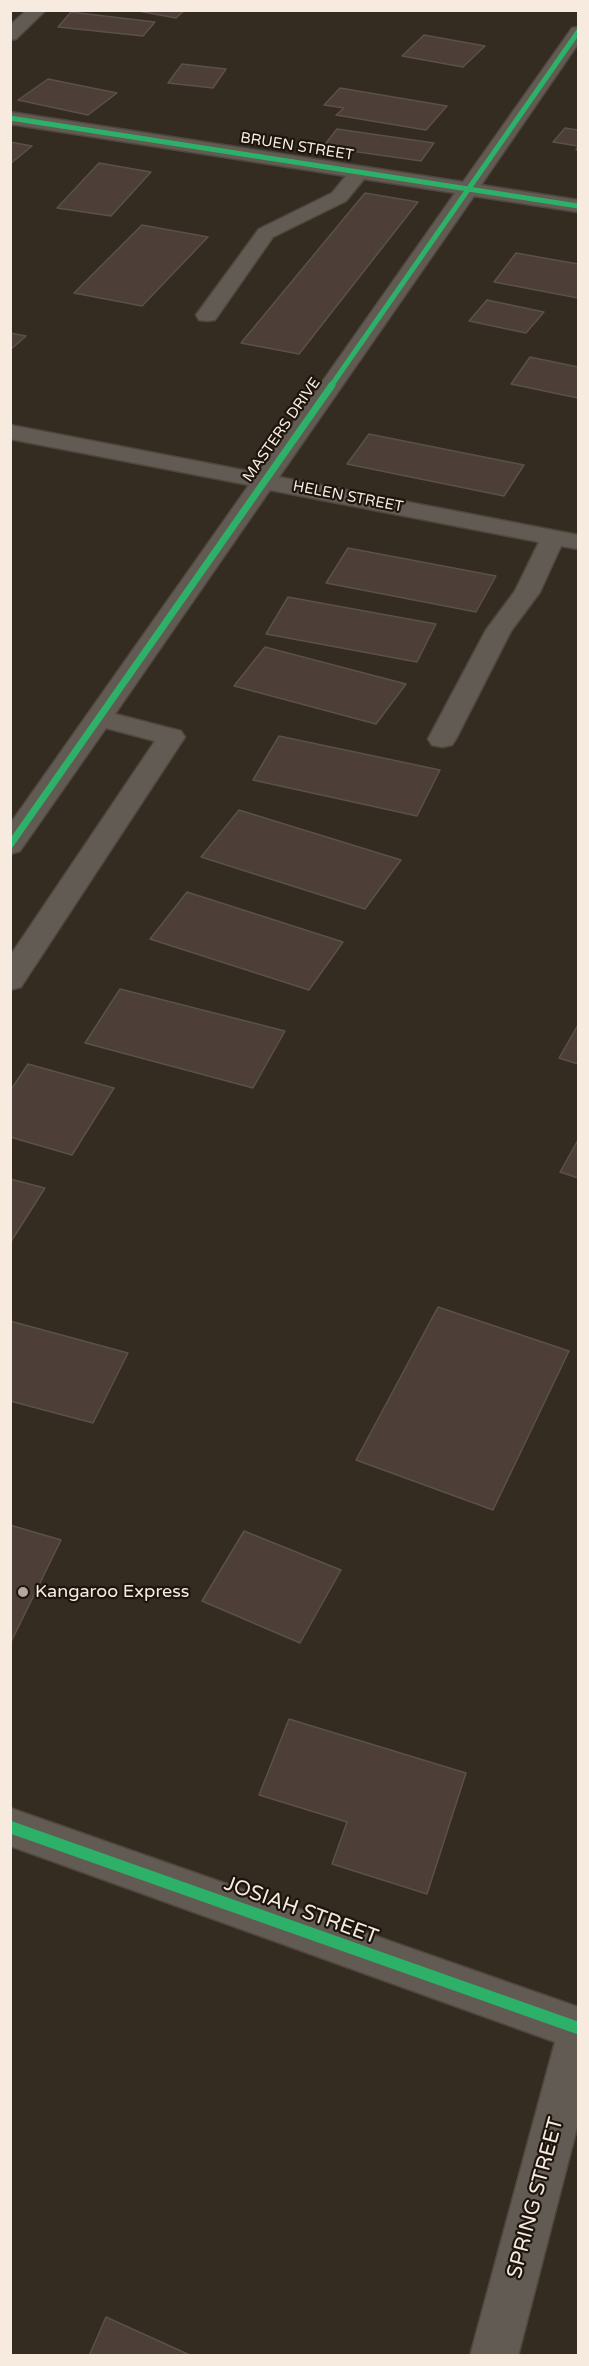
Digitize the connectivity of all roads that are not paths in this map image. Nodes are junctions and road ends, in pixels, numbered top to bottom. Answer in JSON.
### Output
{"nodes":[{"id":1,"x":38,"y":10,"type":"edge"},
{"id":2,"x":579,"y":32,"type":"edge"},
{"id":3,"x":10,"y":35,"type":"edge"},
{"id":4,"x":10,"y":118,"type":"edge"},
{"id":5,"x":358,"y":172,"type":"junction"},
{"id":6,"x":469,"y":189,"type":"junction"},
{"id":7,"x":579,"y":206,"type":"edge"},
{"id":8,"x":207,"y":315,"type":"dead end"},
{"id":9,"x":10,"y":432,"type":"edge"},
{"id":10,"x":265,"y":480,"type":"junction"},
{"id":11,"x":553,"y":537,"type":"junction"},
{"id":12,"x":579,"y":542,"type":"edge"},
{"id":13,"x":100,"y":718,"type":"junction"},
{"id":14,"x":442,"y":739,"type":"dead end"},
{"id":15,"x":10,"y":845,"type":"edge"},
{"id":16,"x":10,"y":980,"type":"edge"},
{"id":17,"x":10,"y":1827,"type":"edge"},
{"id":18,"x":579,"y":2028,"type":"edge"},
{"id":19,"x":579,"y":2040,"type":"edge"},
{"id":20,"x":494,"y":2355,"type":"edge"}],
"edges":[{"from":1,"to":3,"type":"street"},
{"from":2,"to":6,"type":"street","name":"MASTERS DRIVE"},
{"from":4,"to":5,"type":"street","name":"BRUEN STREET"},
{"from":5,"to":6,"type":"street","name":"BRUEN STREET"},
{"from":5,"to":8,"type":"street"},
{"from":6,"to":7,"type":"street","name":"BRUEN STREET"},
{"from":6,"to":10,"type":"street","name":"MASTERS DRIVE"},
{"from":9,"to":10,"type":"street","name":"HELEN STREET"},
{"from":10,"to":11,"type":"street","name":"HELEN STREET"},
{"from":10,"to":13,"type":"street","name":"MASTERS DRIVE"},
{"from":11,"to":12,"type":"street","name":"HELEN STREET"},
{"from":11,"to":14,"type":"street"},
{"from":13,"to":15,"type":"street","name":"MASTERS DRIVE"},
{"from":13,"to":16,"type":"street"},
{"from":17,"to":18,"type":"street","name":"JOSIAH STREET"},
{"from":19,"to":20,"type":"street","name":"SPRING STREET"}]}
